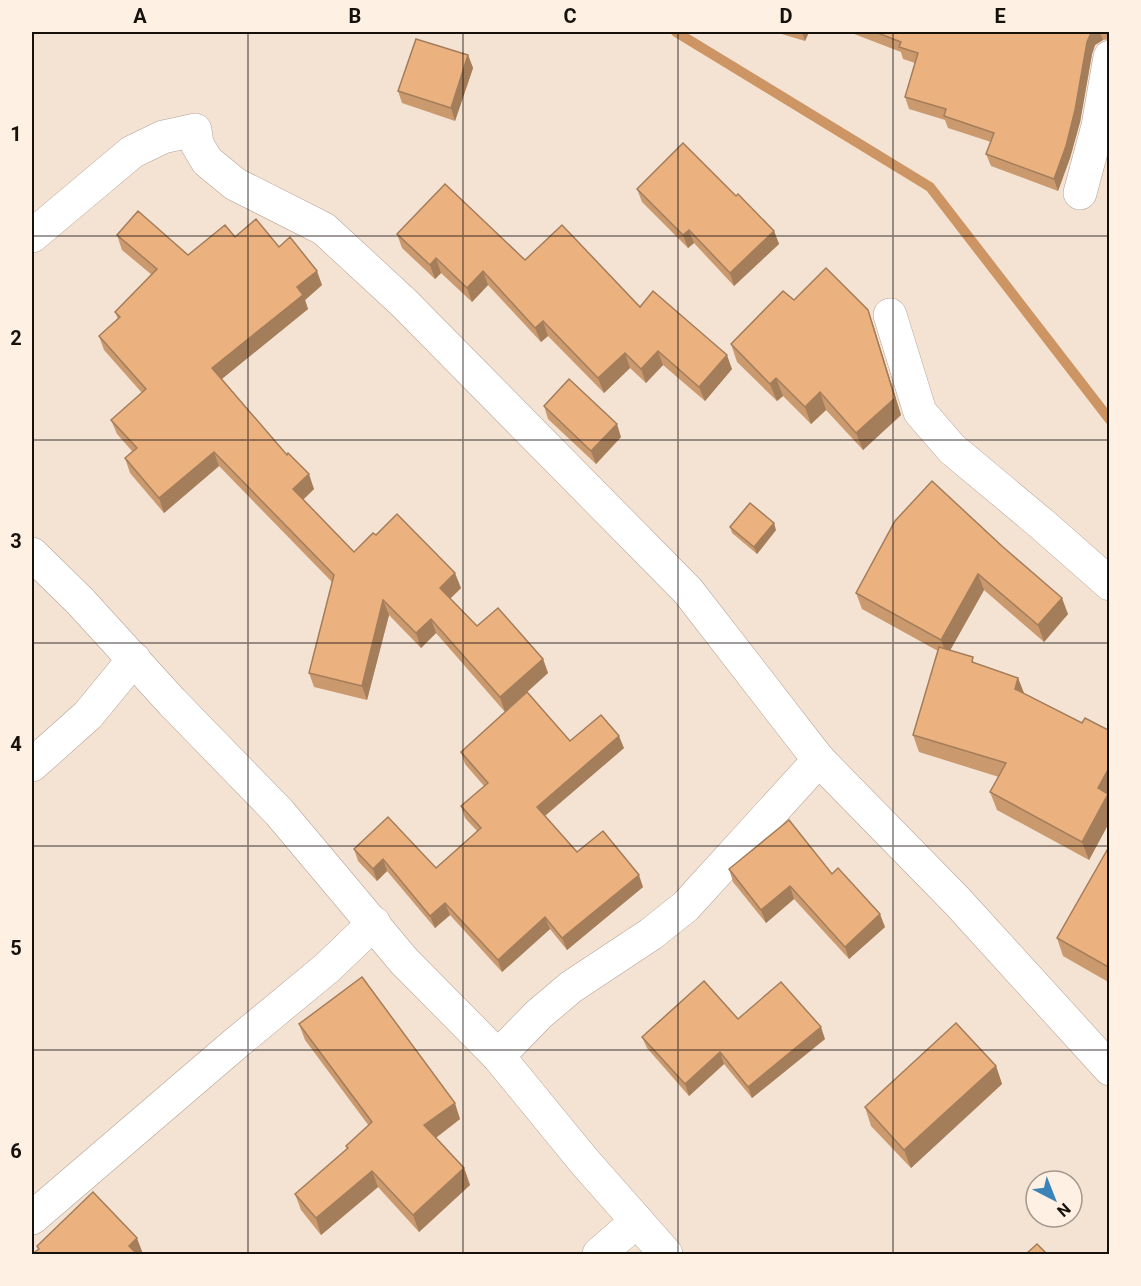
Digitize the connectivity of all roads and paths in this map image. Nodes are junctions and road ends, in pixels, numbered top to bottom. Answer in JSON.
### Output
{"nodes":[{"id":1,"x":1110,"y":57,"type":"edge"},
{"id":2,"x":1080,"y":193,"type":"dead end"},
{"id":3,"x":32,"y":236,"type":"edge"},
{"id":4,"x":890,"y":315,"type":"dead end"},
{"id":5,"x":32,"y":554,"type":"edge"},
{"id":6,"x":1110,"y":584,"type":"edge"},
{"id":7,"x":134,"y":659,"type":"junction"},
{"id":8,"x":819,"y":760,"type":"junction"},
{"id":9,"x":32,"y":765,"type":"edge"},
{"id":10,"x":374,"y":923,"type":"junction"},
{"id":11,"x":498,"y":1056,"type":"junction"},
{"id":12,"x":1110,"y":1070,"type":"edge"},
{"id":13,"x":32,"y":1218,"type":"edge"},
{"id":14,"x":637,"y":1221,"type":"junction"},
{"id":15,"x":599,"y":1254,"type":"edge"},
{"id":16,"x":666,"y":1254,"type":"edge"}],
"edges":[{"from":1,"to":2,"type":"street"},
{"from":3,"to":8,"type":"street"},
{"from":4,"to":6,"type":"street"},
{"from":5,"to":7,"type":"street"},
{"from":7,"to":9,"type":"street"},
{"from":7,"to":10,"type":"street"},
{"from":8,"to":11,"type":"street"},
{"from":8,"to":12,"type":"street"},
{"from":10,"to":11,"type":"street"},
{"from":10,"to":13,"type":"street"},
{"from":11,"to":14,"type":"street"},
{"from":14,"to":15,"type":"street"},
{"from":14,"to":16,"type":"street"}]}
